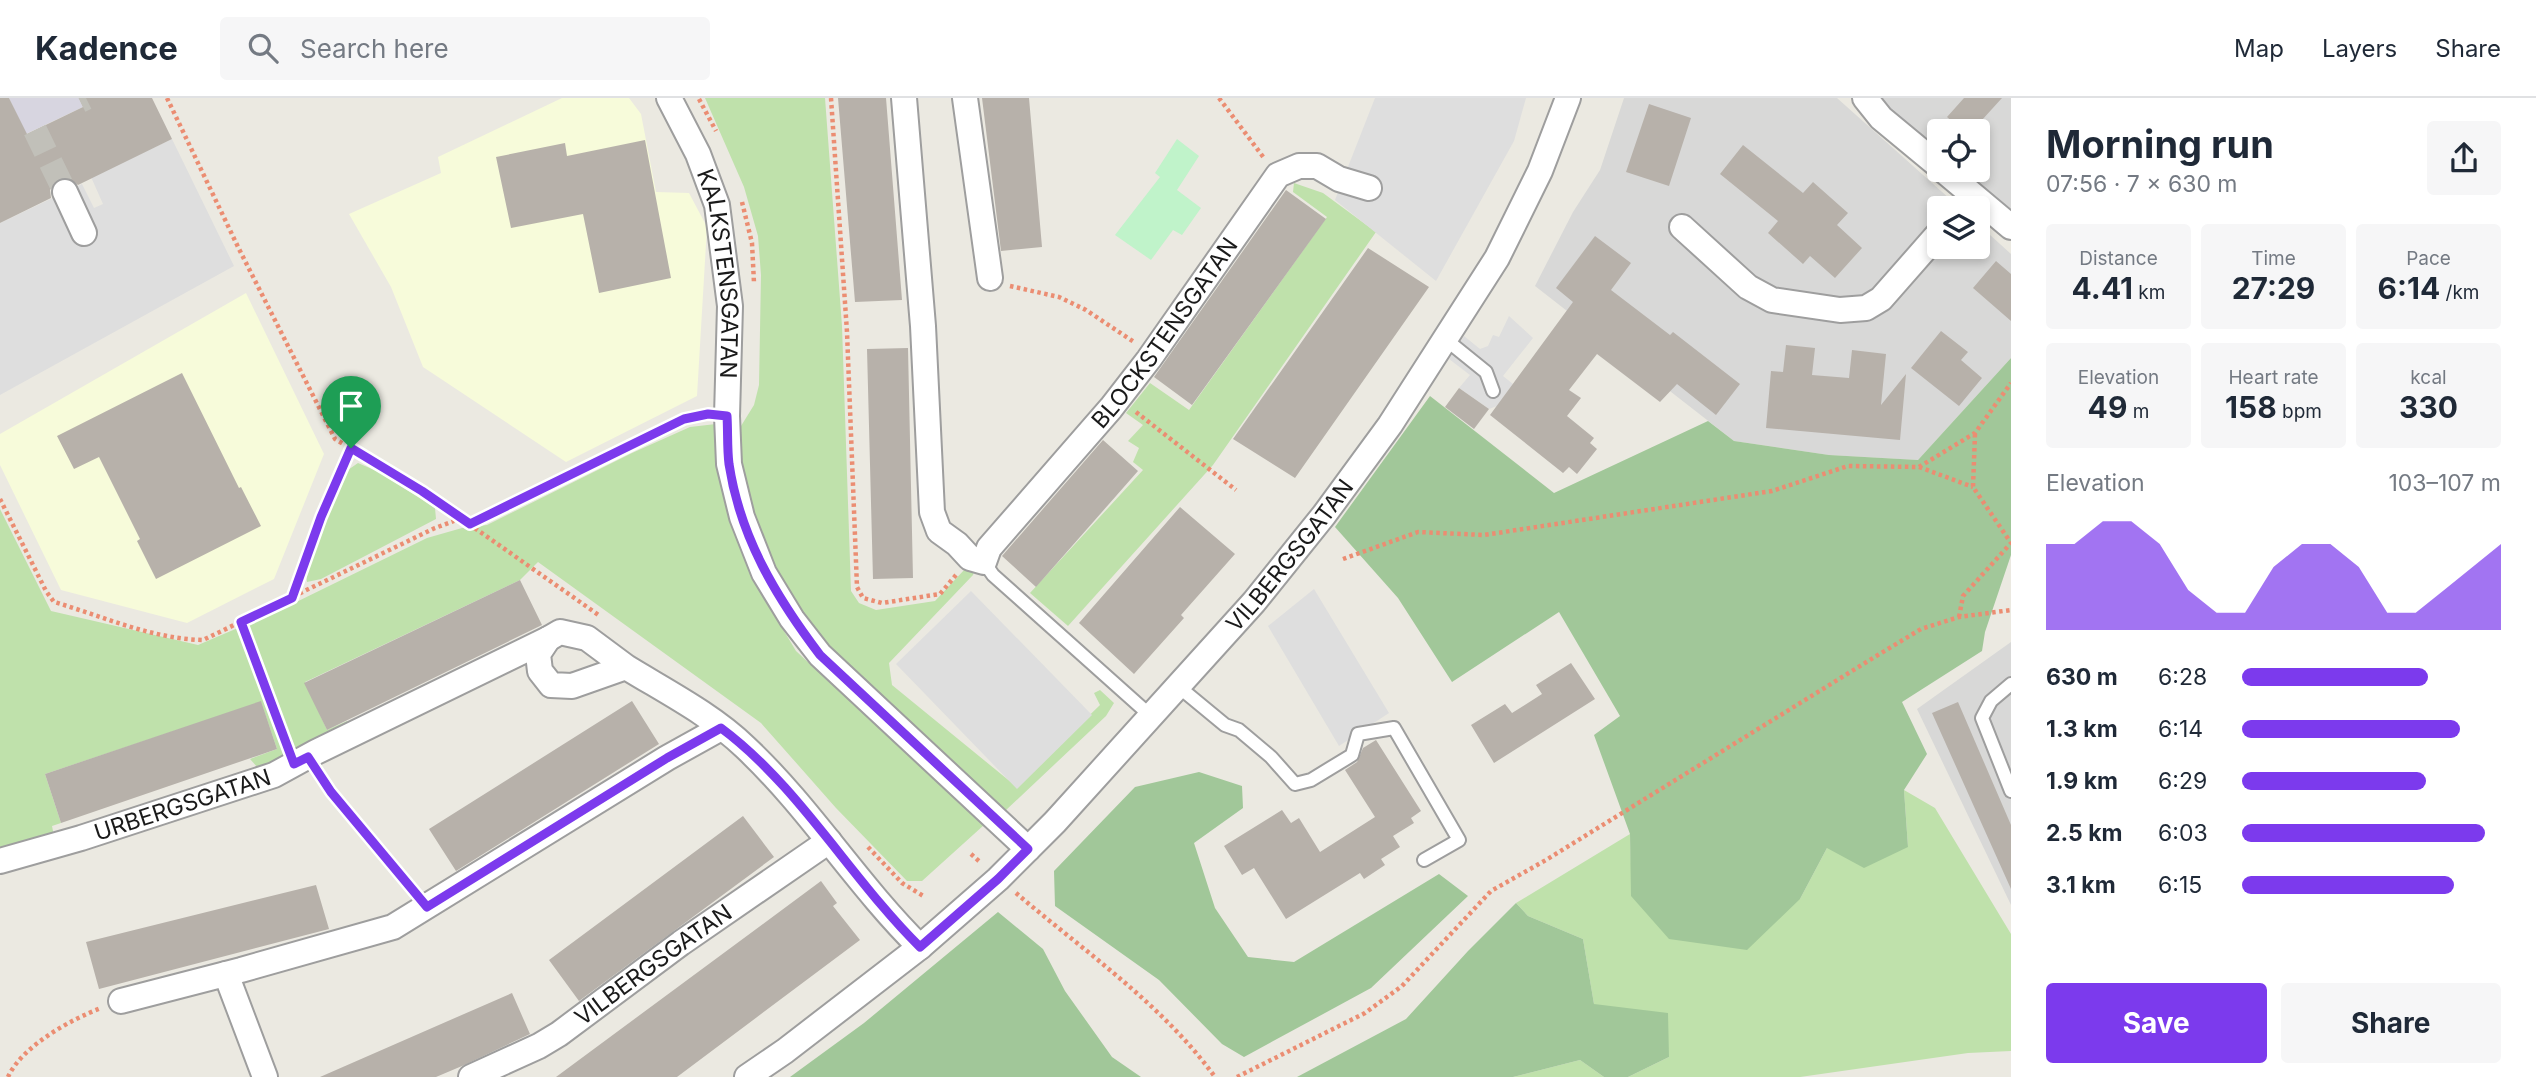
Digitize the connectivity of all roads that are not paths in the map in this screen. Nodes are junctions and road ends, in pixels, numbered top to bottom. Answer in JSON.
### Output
{"nodes":[{"id":1,"x":669,"y":98,"type":"edge"},
{"id":2,"x":904,"y":98,"type":"edge"},
{"id":3,"x":965,"y":98,"type":"edge"},
{"id":4,"x":1568,"y":98,"type":"edge"},
{"id":5,"x":1865,"y":98,"type":"edge"},
{"id":6,"x":1927,"y":156,"type":"edge"},
{"id":7,"x":1952,"y":182,"type":"edge"},
{"id":8,"x":1369,"y":188,"type":"dead end"},
{"id":9,"x":65,"y":191,"type":"tunnel mouth"},
{"id":10,"x":1963,"y":196,"type":"edge"},
{"id":11,"x":1990,"y":215,"type":"edge"},
{"id":12,"x":1682,"y":227,"type":"dead end"},
{"id":13,"x":2011,"y":227,"type":"edge"},
{"id":14,"x":84,"y":233,"type":"dead end"},
{"id":15,"x":1927,"y":247,"type":"edge"},
{"id":16,"x":990,"y":278,"type":"road end"},
{"id":17,"x":1444,"y":338,"type":"junction"},
{"id":18,"x":1493,"y":391,"type":"dead end"},
{"id":19,"x":977,"y":560,"type":"junction"},
{"id":20,"x":548,"y":639,"type":"junction"},
{"id":21,"x":626,"y":667,"type":"junction"},
{"id":22,"x":2011,"y":684,"type":"edge"},
{"id":23,"x":1179,"y":687,"type":"junction"},
{"id":24,"x":1152,"y":716,"type":"junction"},
{"id":25,"x":721,"y":728,"type":"junction"},
{"id":26,"x":2011,"y":791,"type":"edge"},
{"id":27,"x":829,"y":841,"type":"junction"},
{"id":28,"x":1028,"y":849,"type":"junction"},
{"id":29,"x":1424,"y":860,"type":"dead end"},
{"id":30,"x":0,"y":861,"type":"edge"},
{"id":31,"x":920,"y":947,"type":"junction"},
{"id":32,"x":226,"y":974,"type":"junction"},
{"id":33,"x":121,"y":1001,"type":"road end"},
{"id":34,"x":264,"y":1077,"type":"edge"},
{"id":35,"x":471,"y":1077,"type":"edge"},
{"id":36,"x":747,"y":1077,"type":"edge"}],
"edges":[{"from":1,"to":28,"type":"street","name":"KALKSTENSGATAN"},
{"from":2,"to":19,"type":"street"},
{"from":3,"to":16,"type":"street"},
{"from":4,"to":17,"type":"street","name":"VILBERGSGATAN"},
{"from":5,"to":6,"type":"street"},
{"from":7,"to":10,"type":"street"},
{"from":8,"to":19,"type":"street","name":"BLOCKSTENSGATAN"},
{"from":9,"to":14,"type":"street"},
{"from":11,"to":13,"type":"street"},
{"from":12,"to":15,"type":"street"},
{"from":17,"to":18,"type":"lane"},
{"from":17,"to":23,"type":"street","name":"VILBERGSGATAN"},
{"from":19,"to":24,"type":"lane"},
{"from":20,"to":21,"type":"street"},
{"from":20,"to":21,"type":"street"},
{"from":20,"to":30,"type":"street","name":"URBERGSGATAN"},
{"from":21,"to":25,"type":"street"},
{"from":22,"to":26,"type":"lane"},
{"from":23,"to":24,"type":"street","name":"VILBERGSGATAN"},
{"from":23,"to":29,"type":"lane"},
{"from":24,"to":28,"type":"street","name":"VILBERGSGATAN"},
{"from":25,"to":27,"type":"street"},
{"from":25,"to":32,"type":"street"},
{"from":27,"to":31,"type":"street"},
{"from":27,"to":35,"type":"street","name":"VILBERGSGATAN"},
{"from":28,"to":31,"type":"street","name":"VILBERGSGATAN"},
{"from":31,"to":36,"type":"street","name":"VILBERGSGATAN"},
{"from":32,"to":33,"type":"street"},
{"from":32,"to":34,"type":"street"}]}
